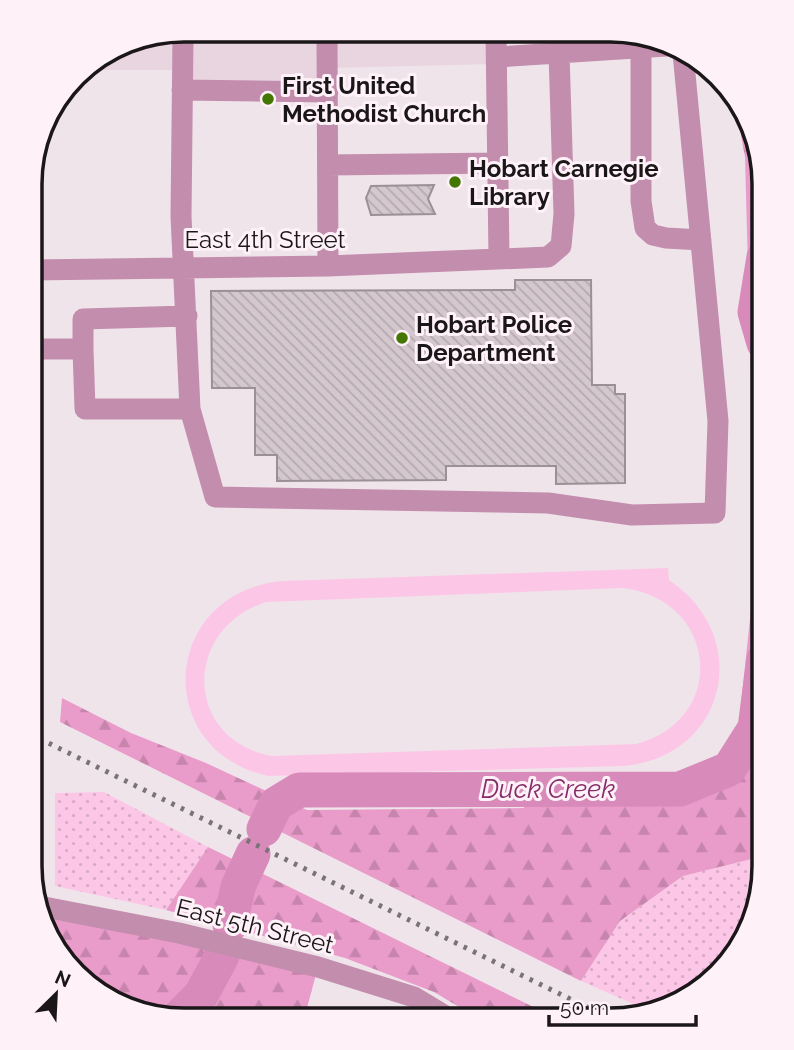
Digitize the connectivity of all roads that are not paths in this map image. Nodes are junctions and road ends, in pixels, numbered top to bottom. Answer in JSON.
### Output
{"nodes":[{"id":1,"x":183,"y":42,"type":"edge"},
{"id":2,"x":327,"y":42,"type":"edge"},
{"id":3,"x":496,"y":42,"type":"edge"},
{"id":4,"x":641,"y":47,"type":"junction"},
{"id":5,"x":646,"y":47,"type":"edge"},
{"id":6,"x":559,"y":53,"type":"junction"},
{"id":7,"x":497,"y":57,"type":"junction"},
{"id":8,"x":684,"y":63,"type":"edge"},
{"id":9,"x":183,"y":90,"type":"junction"},
{"id":10,"x":328,"y":92,"type":"junction"},
{"id":11,"x":498,"y":163,"type":"junction"},
{"id":12,"x":328,"y":165,"type":"junction"},
{"id":13,"x":701,"y":240,"type":"junction"},
{"id":14,"x":499,"y":258,"type":"junction"},
{"id":15,"x":183,"y":266,"type":"junction"},
{"id":16,"x":328,"y":266,"type":"junction"},
{"id":17,"x":42,"y":270,"type":"edge"},
{"id":18,"x":187,"y":316,"type":"junction"},
{"id":19,"x":42,"y":349,"type":"edge"},
{"id":20,"x":83,"y":349,"type":"junction"},
{"id":21,"x":190,"y":409,"type":"junction"},
{"id":22,"x":49,"y":908,"type":"edge"},
{"id":23,"x":432,"y":1008,"type":"edge"}],
"edges":[{"from":1,"to":9,"type":"street"},
{"from":2,"to":10,"type":"street"},
{"from":3,"to":7,"type":"street"},
{"from":4,"to":5,"type":"street"},
{"from":4,"to":6,"type":"street"},
{"from":4,"to":13,"type":"street"},
{"from":6,"to":7,"type":"street"},
{"from":6,"to":14,"type":"street","name":"East 4th Street"},
{"from":7,"to":11,"type":"street"},
{"from":8,"to":13,"type":"street"},
{"from":9,"to":10,"type":"street"},
{"from":9,"to":15,"type":"street"},
{"from":10,"to":12,"type":"street"},
{"from":11,"to":12,"type":"street"},
{"from":11,"to":14,"type":"street"},
{"from":12,"to":16,"type":"street"},
{"from":13,"to":21,"type":"street"},
{"from":14,"to":16,"type":"street","name":"East 4th Street"},
{"from":15,"to":16,"type":"street","name":"East 4th Street"},
{"from":15,"to":17,"type":"street","name":"East 4th Street"},
{"from":15,"to":18,"type":"street"},
{"from":18,"to":20,"type":"street"},
{"from":18,"to":21,"type":"street"},
{"from":19,"to":20,"type":"street"},
{"from":20,"to":21,"type":"street"},
{"from":22,"to":23,"type":"street","name":"East 5th Street"}]}
